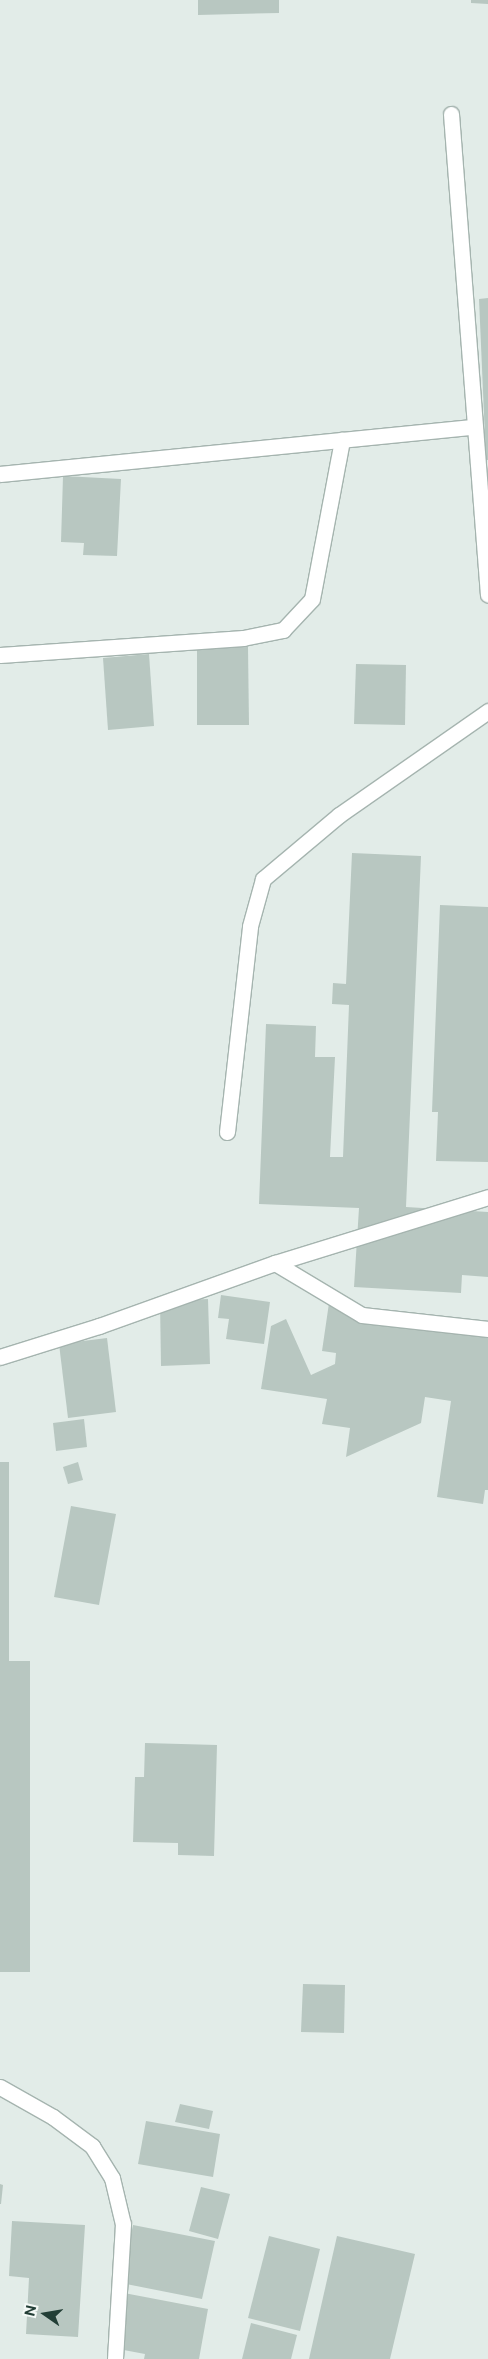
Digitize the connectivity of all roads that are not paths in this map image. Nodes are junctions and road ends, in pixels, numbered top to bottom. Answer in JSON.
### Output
{"nodes":[{"id":1,"x":451,"y":114,"type":"dead end"},
{"id":2,"x":475,"y":427,"type":"junction"},
{"id":3,"x":342,"y":440,"type":"junction"},
{"id":4,"x":0,"y":474,"type":"edge"},
{"id":5,"x":486,"y":540,"type":"edge"},
{"id":6,"x":488,"y":596,"type":"edge"},
{"id":7,"x":0,"y":656,"type":"edge"},
{"id":8,"x":488,"y":711,"type":"edge"},
{"id":9,"x":226,"y":1132,"type":"dead end"},
{"id":10,"x":488,"y":1197,"type":"edge"},
{"id":11,"x":275,"y":1263,"type":"junction"},
{"id":12,"x":488,"y":1329,"type":"edge"},
{"id":13,"x":0,"y":1357,"type":"edge"},
{"id":14,"x":0,"y":2087,"type":"edge"},
{"id":15,"x":115,"y":2359,"type":"edge"}],
"edges":[{"from":1,"to":2,"type":"street"},
{"from":2,"to":3,"type":"street"},
{"from":2,"to":5,"type":"street"},
{"from":3,"to":4,"type":"street"},
{"from":3,"to":7,"type":"street"},
{"from":5,"to":6,"type":"street"},
{"from":8,"to":9,"type":"street"},
{"from":10,"to":11,"type":"street"},
{"from":11,"to":12,"type":"street"},
{"from":11,"to":13,"type":"street"},
{"from":14,"to":15,"type":"street"}]}
